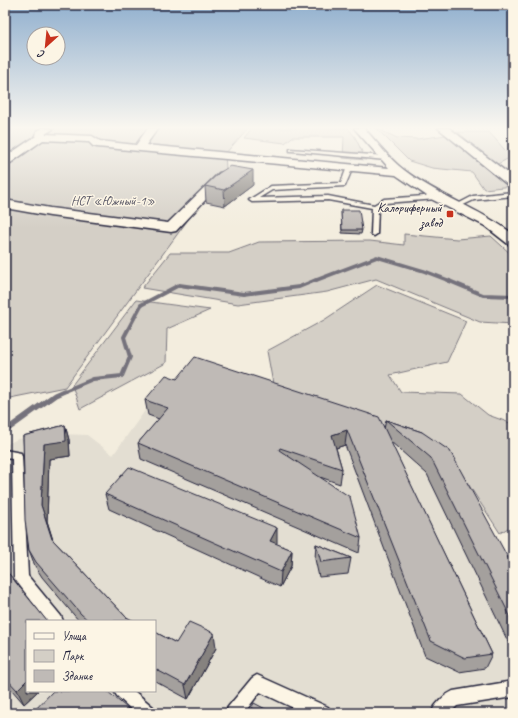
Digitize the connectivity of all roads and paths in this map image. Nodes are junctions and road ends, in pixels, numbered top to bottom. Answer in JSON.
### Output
{"nodes":[{"id":1,"x":229,"y":162,"type":"edge"},
{"id":2,"x":289,"y":162,"type":"edge"},
{"id":3,"x":389,"y":162,"type":"edge"},
{"id":4,"x":486,"y":162,"type":"edge"},
{"id":5,"x":350,"y":167,"type":"junction"},
{"id":6,"x":399,"y":172,"type":"junction"},
{"id":7,"x":513,"y":183,"type":"edge"},
{"id":8,"x":513,"y":194,"type":"edge"},
{"id":9,"x":437,"y":197,"type":"junction"},
{"id":10,"x":5,"y":204,"type":"edge"},
{"id":11,"x":375,"y":207,"type":"junction"},
{"id":12,"x":460,"y":207,"type":"junction"},
{"id":13,"x":374,"y":234,"type":"dead end"},
{"id":14,"x":513,"y":241,"type":"edge"},
{"id":15,"x":5,"y":454,"type":"edge"},
{"id":16,"x":55,"y":620,"type":"edge"},
{"id":17,"x":513,"y":689,"type":"edge"},
{"id":18,"x":123,"y":692,"type":"edge"},
{"id":19,"x":147,"y":713,"type":"edge"},
{"id":20,"x":234,"y":713,"type":"edge"},
{"id":21,"x":322,"y":713,"type":"edge"},
{"id":22,"x":439,"y":713,"type":"edge"}],
"edges":[{"from":1,"to":10,"type":"street"},
{"from":2,"to":5,"type":"street"},
{"from":3,"to":6,"type":"street"},
{"from":4,"to":7,"type":"street"},
{"from":5,"to":6,"type":"street"},
{"from":5,"to":11,"type":"lane"},
{"from":6,"to":9,"type":"street"},
{"from":8,"to":12,"type":"lane"},
{"from":9,"to":11,"type":"lane"},
{"from":9,"to":12,"type":"street"},
{"from":11,"to":13,"type":"lane"},
{"from":12,"to":14,"type":"street"},
{"from":15,"to":16,"type":"lane"},
{"from":17,"to":22,"type":"lane"},
{"from":18,"to":19,"type":"lane"},
{"from":20,"to":21,"type":"lane"}]}
